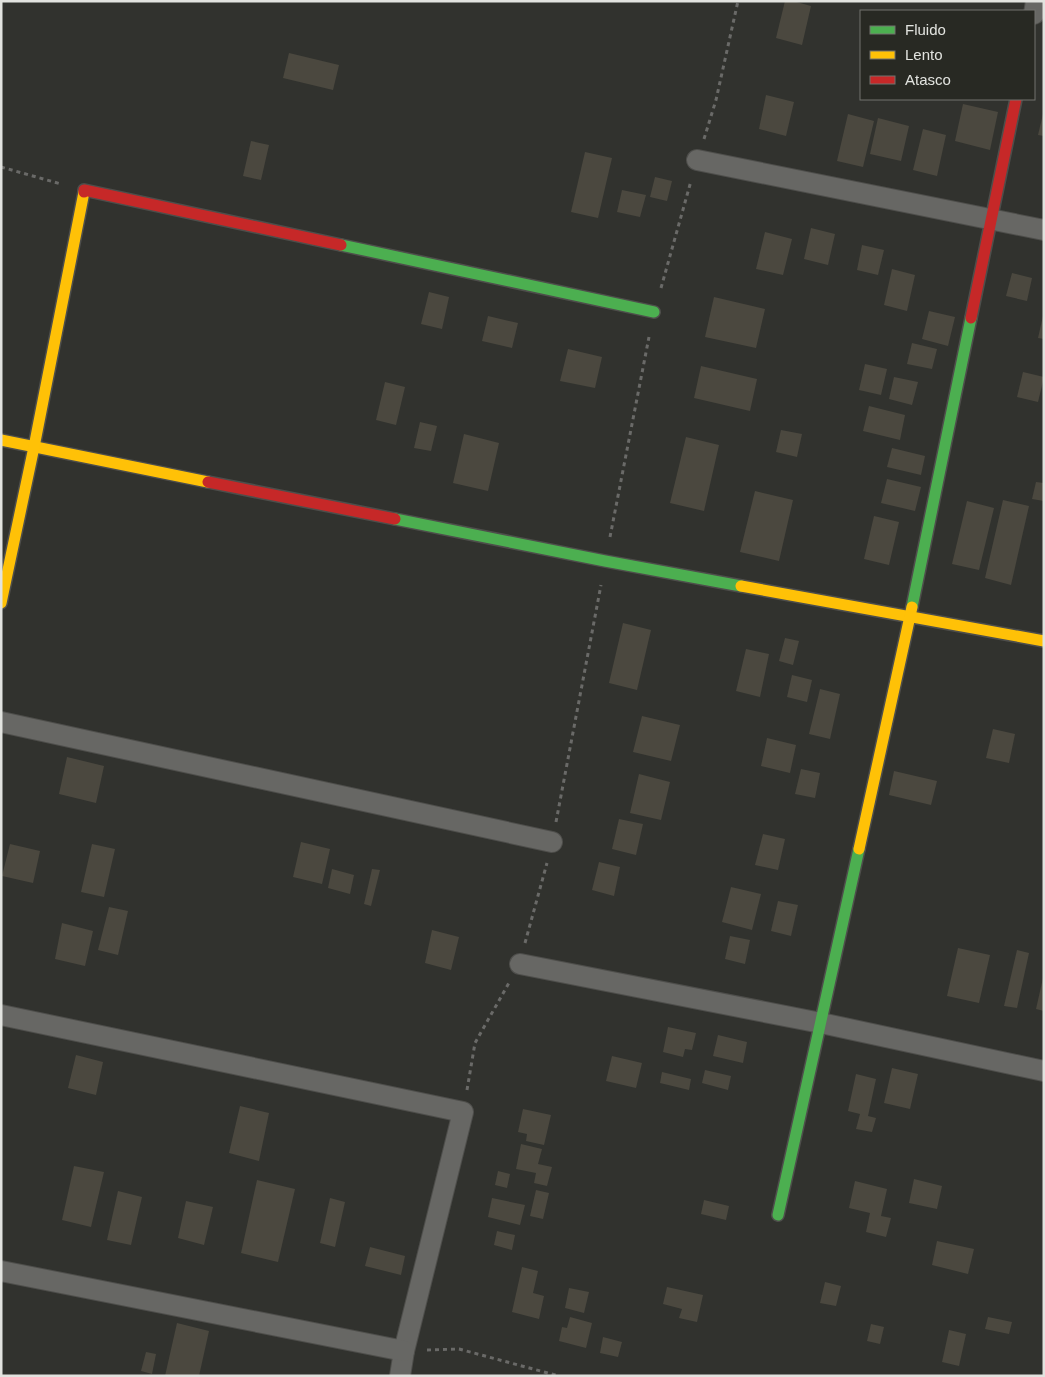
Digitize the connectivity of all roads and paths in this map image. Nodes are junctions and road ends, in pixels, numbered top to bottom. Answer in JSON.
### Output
{"nodes":[{"id":1,"x":1016,"y":100,"type":"edge"},
{"id":2,"x":697,"y":160,"type":"dead end"},
{"id":3,"x":1,"y":167,"type":"edge"},
{"id":4,"x":84,"y":190,"type":"junction"},
{"id":5,"x":992,"y":220,"type":"junction"},
{"id":6,"x":1044,"y":230,"type":"edge"},
{"id":7,"x":654,"y":312,"type":"dead end"},
{"id":8,"x":1,"y":440,"type":"edge"},
{"id":9,"x":34,"y":447,"type":"junction"},
{"id":10,"x":1,"y":603,"type":"edge"},
{"id":11,"x":910,"y":616,"type":"junction"},
{"id":12,"x":1044,"y":641,"type":"edge"},
{"id":13,"x":1,"y":722,"type":"edge"},
{"id":14,"x":552,"y":842,"type":"dead end"},
{"id":15,"x":520,"y":964,"type":"dead end"},
{"id":16,"x":1,"y":1015,"type":"edge"},
{"id":17,"x":821,"y":1023,"type":"junction"},
{"id":18,"x":1044,"y":1071,"type":"edge"},
{"id":19,"x":778,"y":1216,"type":"dead end"},
{"id":20,"x":1,"y":1271,"type":"edge"},
{"id":21,"x":404,"y":1351,"type":"junction"},
{"id":22,"x":400,"y":1376,"type":"edge"},
{"id":23,"x":559,"y":1376,"type":"edge"}],
"edges":[{"from":1,"to":5,"type":"street"},
{"from":2,"to":5,"type":"street"},
{"from":3,"to":4,"type":"path"},
{"from":4,"to":7,"type":"street"},
{"from":4,"to":9,"type":"street"},
{"from":5,"to":6,"type":"street"},
{"from":5,"to":11,"type":"street"},
{"from":8,"to":9,"type":"street"},
{"from":9,"to":10,"type":"street"},
{"from":9,"to":11,"type":"street"},
{"from":11,"to":12,"type":"street"},
{"from":11,"to":17,"type":"street"},
{"from":13,"to":14,"type":"street"},
{"from":15,"to":17,"type":"street"},
{"from":16,"to":21,"type":"street"},
{"from":17,"to":18,"type":"street"},
{"from":17,"to":19,"type":"street"},
{"from":20,"to":21,"type":"street"},
{"from":21,"to":22,"type":"street"},
{"from":21,"to":23,"type":"path"}]}
